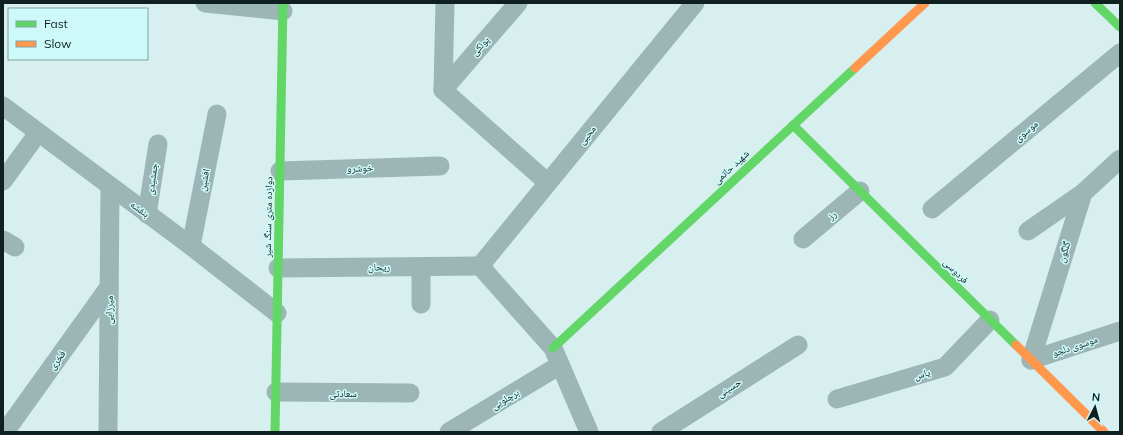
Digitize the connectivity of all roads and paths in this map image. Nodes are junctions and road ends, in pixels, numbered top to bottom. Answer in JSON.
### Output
{"nodes":[{"id":1,"x":205,"y":3,"type":"edge"},
{"id":2,"x":445,"y":3,"type":"edge"},
{"id":3,"x":518,"y":3,"type":"edge"},
{"id":4,"x":695,"y":3,"type":"edge"},
{"id":5,"x":925,"y":3,"type":"edge"},
{"id":6,"x":1095,"y":3,"type":"edge"},
{"id":7,"x":283,"y":7,"type":"edge"},
{"id":8,"x":1120,"y":27,"type":"edge"},
{"id":9,"x":1120,"y":53,"type":"edge"},
{"id":10,"x":443,"y":90,"type":"junction"},
{"id":11,"x":3,"y":106,"type":"edge"},
{"id":12,"x":217,"y":114,"type":"dead end"},
{"id":13,"x":793,"y":125,"type":"junction"},
{"id":14,"x":38,"y":133,"type":"junction"},
{"id":15,"x":158,"y":144,"type":"dead end"},
{"id":16,"x":1120,"y":159,"type":"edge"},
{"id":17,"x":440,"y":166,"type":"dead end"},
{"id":18,"x":280,"y":171,"type":"junction"},
{"id":19,"x":3,"y":181,"type":"edge"},
{"id":20,"x":548,"y":183,"type":"junction"},
{"id":21,"x":110,"y":187,"type":"junction"},
{"id":22,"x":860,"y":191,"type":"junction"},
{"id":23,"x":1083,"y":193,"type":"junction"},
{"id":24,"x":932,"y":209,"type":"dead end"},
{"id":25,"x":147,"y":214,"type":"junction"},
{"id":26,"x":1028,"y":231,"type":"dead end"},
{"id":27,"x":803,"y":240,"type":"dead end"},
{"id":28,"x":190,"y":246,"type":"junction"},
{"id":29,"x":480,"y":266,"type":"junction"},
{"id":30,"x":421,"y":267,"type":"junction"},
{"id":31,"x":278,"y":268,"type":"junction"},
{"id":32,"x":109,"y":287,"type":"junction"},
{"id":33,"x":421,"y":304,"type":"dead end"},
{"id":34,"x":277,"y":313,"type":"junction"},
{"id":35,"x":990,"y":320,"type":"junction"},
{"id":36,"x":1120,"y":331,"type":"edge"},
{"id":37,"x":798,"y":345,"type":"dead end"},
{"id":38,"x":553,"y":348,"type":"junction"},
{"id":39,"x":1031,"y":360,"type":"junction"},
{"id":40,"x":560,"y":365,"type":"junction"},
{"id":41,"x":276,"y":392,"type":"junction"},
{"id":42,"x":410,"y":394,"type":"dead end"},
{"id":43,"x":837,"y":399,"type":"dead end"},
{"id":44,"x":5,"y":432,"type":"edge"},
{"id":45,"x":108,"y":432,"type":"edge"},
{"id":46,"x":275,"y":432,"type":"edge"},
{"id":47,"x":449,"y":432,"type":"edge"},
{"id":48,"x":588,"y":432,"type":"edge"},
{"id":49,"x":661,"y":432,"type":"edge"},
{"id":50,"x":1104,"y":432,"type":"edge"}],
"edges":[{"from":1,"to":7,"type":"street"},
{"from":2,"to":10,"type":"street"},
{"from":3,"to":10,"type":"street","name":"پولکی"},
{"from":4,"to":20,"type":"street","name":"محبی"},
{"from":5,"to":13,"type":"street","name":"شهید حاتمی"},
{"from":6,"to":8,"type":"street"},
{"from":7,"to":18,"type":"street","name":"دوازده متری سنگ شیر"},
{"from":9,"to":24,"type":"street","name":"موسوی"},
{"from":10,"to":20,"type":"street"},
{"from":11,"to":14,"type":"street","name":"بنفشه"},
{"from":12,"to":28,"type":"street","name":"افشین"},
{"from":13,"to":22,"type":"street","name":"فردوسی"},
{"from":13,"to":38,"type":"street","name":"شهید حاتمی"},
{"from":14,"to":19,"type":"street"},
{"from":14,"to":21,"type":"street","name":"بنفشه"},
{"from":15,"to":25,"type":"street","name":"جمشیدی"},
{"from":16,"to":23,"type":"street"},
{"from":17,"to":18,"type":"street","name":"خوشرو"},
{"from":18,"to":31,"type":"street","name":"دوازده متری سنگ شیر"},
{"from":20,"to":29,"type":"street","name":"محبی"},
{"from":21,"to":25,"type":"street","name":"بنفشه"},
{"from":21,"to":32,"type":"street","name":"میرزایی"},
{"from":22,"to":27,"type":"street","name":"رز"},
{"from":22,"to":35,"type":"street","name":"فردوسی"},
{"from":23,"to":26,"type":"street"},
{"from":23,"to":39,"type":"street","name":"گلگون"},
{"from":25,"to":28,"type":"street","name":"بنفشه"},
{"from":28,"to":34,"type":"street","name":"بنفشه"},
{"from":29,"to":30,"type":"street","name":"ریحان"},
{"from":29,"to":38,"type":"street"},
{"from":30,"to":31,"type":"street","name":"ریحان"},
{"from":30,"to":33,"type":"street"},
{"from":31,"to":34,"type":"street","name":"دوازده متری سنگ شیر"},
{"from":32,"to":44,"type":"street","name":"فخری"},
{"from":32,"to":45,"type":"street","name":"میرزایی"},
{"from":34,"to":41,"type":"street","name":"دوازده متری سنگ شیر"},
{"from":35,"to":39,"type":"street","name":"فردوسی"},
{"from":35,"to":43,"type":"street","name":"یاس"},
{"from":36,"to":39,"type":"street","name":"موسوی دلجو"},
{"from":37,"to":49,"type":"street","name":"حسینی"},
{"from":38,"to":40,"type":"street"},
{"from":39,"to":50,"type":"street","name":"فردوسی"},
{"from":40,"to":47,"type":"street","name":"برچلویی"},
{"from":40,"to":48,"type":"street"},
{"from":41,"to":42,"type":"street","name":"سعادتی"},
{"from":41,"to":46,"type":"street","name":"دوازده متری سنگ شیر"}]}
